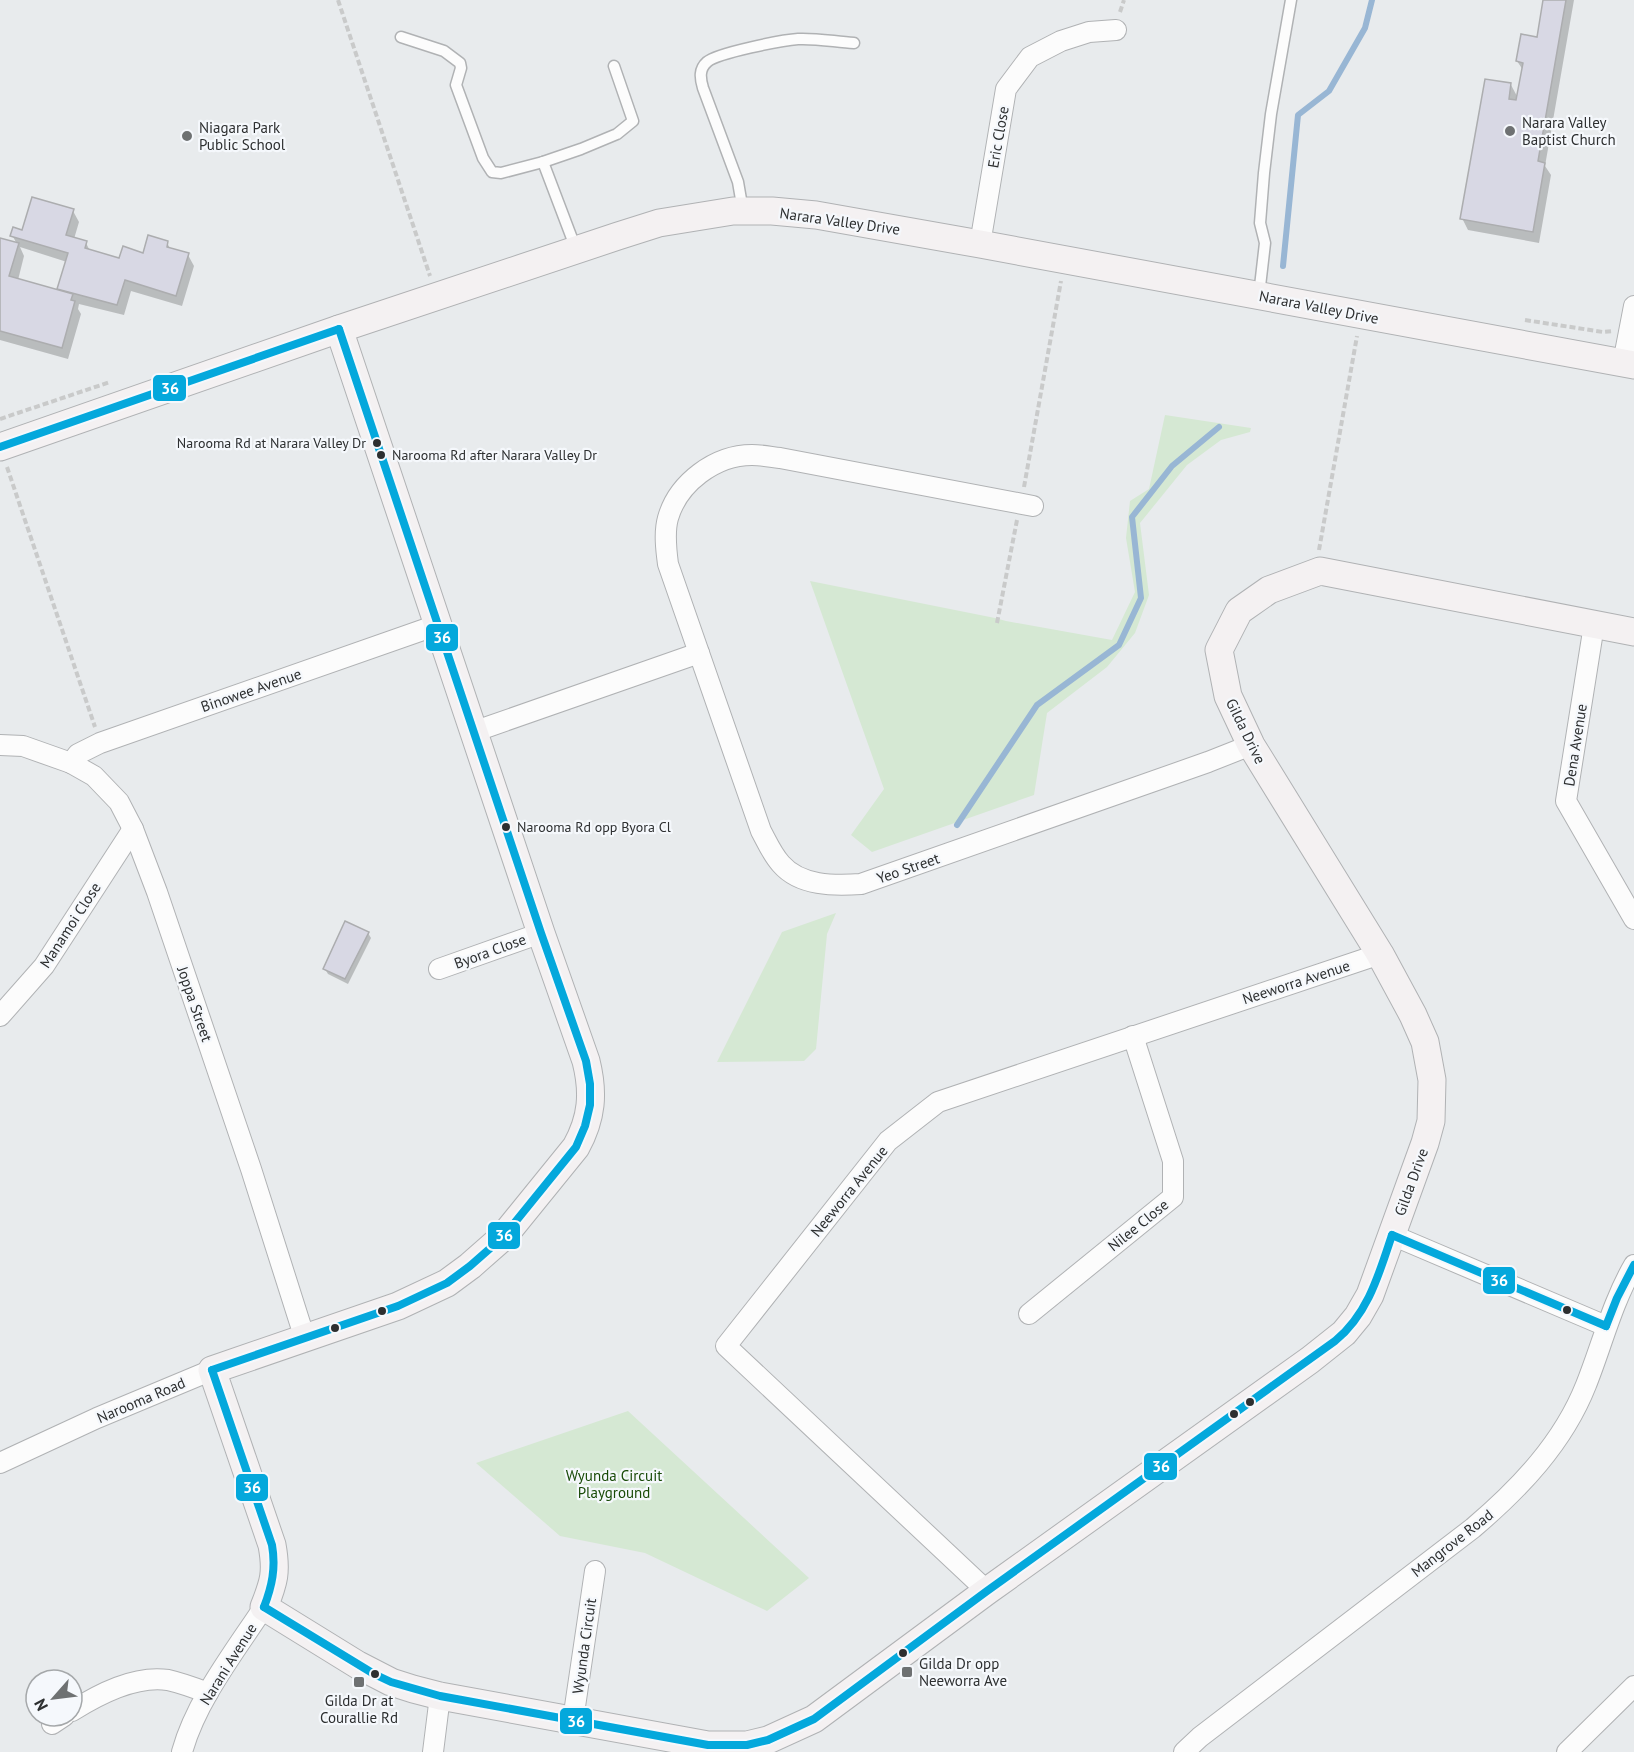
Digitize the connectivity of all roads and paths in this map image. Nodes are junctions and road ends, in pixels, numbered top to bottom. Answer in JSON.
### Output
{"nodes":[{"id":1,"x":338,"y":0,"type":"edge"},
{"id":2,"x":1291,"y":0,"type":"edge"},
{"id":3,"x":1116,"y":30,"type":"dead end"},
{"id":4,"x":400,"y":37,"type":"dead end"},
{"id":5,"x":854,"y":44,"type":"dead end"},
{"id":6,"x":614,"y":66,"type":"dead end"},
{"id":7,"x":543,"y":162,"type":"junction"},
{"id":8,"x":743,"y":212,"type":"junction"},
{"id":9,"x":980,"y":244,"type":"junction"},
{"id":10,"x":576,"y":249,"type":"junction"},
{"id":11,"x":1053,"y":278,"type":"dead end"},
{"id":12,"x":429,"y":283,"type":"junction"},
{"id":13,"x":1259,"y":296,"type":"junction"},
{"id":14,"x":1634,"y":306,"type":"edge"},
{"id":15,"x":1361,"y":315,"type":"junction"},
{"id":16,"x":1523,"y":319,"type":"dead end"},
{"id":17,"x":339,"y":329,"type":"junction"},
{"id":18,"x":1629,"y":331,"type":"junction"},
{"id":19,"x":1628,"y":364,"type":"edge"},
{"id":20,"x":113,"y":381,"type":"dead end"},
{"id":21,"x":0,"y":419,"type":"edge"},
{"id":22,"x":3,"y":457,"type":"edge"},
{"id":23,"x":1027,"y":505,"type":"junction"},
{"id":24,"x":1314,"y":573,"type":"junction"},
{"id":25,"x":997,"y":623,"type":"dead end"},
{"id":26,"x":437,"y":625,"type":"junction"},
{"id":27,"x":1594,"y":625,"type":"junction"},
{"id":28,"x":1634,"y":632,"type":"edge"},
{"id":29,"x":699,"y":652,"type":"junction"},
{"id":30,"x":473,"y":732,"type":"junction"},
{"id":31,"x":100,"y":743,"type":"junction"},
{"id":32,"x":0,"y":745,"type":"edge"},
{"id":33,"x":1251,"y":745,"type":"junction"},
{"id":34,"x":71,"y":763,"type":"junction"},
{"id":35,"x":133,"y":829,"type":"junction"},
{"id":36,"x":1634,"y":919,"type":"edge"},
{"id":37,"x":541,"y":933,"type":"junction"},
{"id":38,"x":1380,"y":954,"type":"junction"},
{"id":39,"x":439,"y":969,"type":"dead end"},
{"id":40,"x":0,"y":1016,"type":"edge"},
{"id":41,"x":1133,"y":1035,"type":"junction"},
{"id":42,"x":1392,"y":1235,"type":"junction"},
{"id":43,"x":1634,"y":1265,"type":"edge"},
{"id":44,"x":1029,"y":1314,"type":"dead end"},
{"id":45,"x":1606,"y":1326,"type":"junction"},
{"id":46,"x":306,"y":1339,"type":"junction"},
{"id":47,"x":212,"y":1370,"type":"junction"},
{"id":48,"x":0,"y":1462,"type":"edge"},
{"id":49,"x":595,"y":1571,"type":"dead end"},
{"id":50,"x":987,"y":1591,"type":"junction"},
{"id":51,"x":264,"y":1607,"type":"junction"},
{"id":52,"x":1634,"y":1686,"type":"edge"},
{"id":53,"x":208,"y":1693,"type":"junction"},
{"id":54,"x":440,"y":1696,"type":"junction"},
{"id":55,"x":84,"y":1703,"type":"edge"},
{"id":56,"x":573,"y":1720,"type":"junction"},
{"id":57,"x":182,"y":1752,"type":"edge"},
{"id":58,"x":433,"y":1752,"type":"edge"},
{"id":59,"x":1184,"y":1752,"type":"edge"},
{"id":60,"x":1567,"y":1752,"type":"edge"}],
"edges":[{"from":1,"to":12,"type":"path"},
{"from":2,"to":13,"type":"lane"},
{"from":3,"to":9,"type":"street","name":"Eric Close"},
{"from":4,"to":7,"type":"lane"},
{"from":5,"to":8,"type":"lane"},
{"from":6,"to":7,"type":"lane"},
{"from":7,"to":10,"type":"lane"},
{"from":8,"to":9,"type":"street","name":"Narara Valley Drive"},
{"from":8,"to":10,"type":"street","name":"Narara Valley Drive"},
{"from":9,"to":13,"type":"street","name":"Narara Valley Drive"},
{"from":10,"to":12,"type":"street","name":"Narara Valley Drive"},
{"from":11,"to":23,"type":"path"},
{"from":12,"to":17,"type":"street","name":"Narara Valley Drive"},
{"from":13,"to":15,"type":"street","name":"Narara Valley Drive"},
{"from":14,"to":18,"type":"street"},
{"from":15,"to":19,"type":"street","name":"Narara Valley Drive"},
{"from":15,"to":24,"type":"path"},
{"from":16,"to":18,"type":"path"},
{"from":17,"to":22,"type":"street","name":"Narara Valley Drive"},
{"from":17,"to":26,"type":"street","name":"Narooma Road"},
{"from":18,"to":19,"type":"street"},
{"from":20,"to":21,"type":"path"},
{"from":22,"to":31,"type":"path"},
{"from":23,"to":25,"type":"path"},
{"from":23,"to":29,"type":"street","name":"Yeo Street"},
{"from":24,"to":27,"type":"street","name":"Gilda Drive"},
{"from":24,"to":33,"type":"street","name":"Gilda Drive"},
{"from":26,"to":30,"type":"street","name":"Narooma Road"},
{"from":26,"to":31,"type":"street","name":"Binowee Avenue"},
{"from":27,"to":28,"type":"street","name":"Gilda Drive"},
{"from":27,"to":36,"type":"street","name":"Dena Avenue"},
{"from":29,"to":30,"type":"street"},
{"from":29,"to":33,"type":"street","name":"Yeo Street"},
{"from":30,"to":37,"type":"street","name":"Narooma Road"},
{"from":31,"to":34,"type":"street","name":"Binowee Avenue"},
{"from":32,"to":34,"type":"street","name":"Joppa Street"},
{"from":33,"to":38,"type":"street","name":"Gilda Drive"},
{"from":34,"to":35,"type":"street","name":"Joppa Street"},
{"from":35,"to":40,"type":"street","name":"Manamoi Close"},
{"from":35,"to":46,"type":"street","name":"Joppa Street"},
{"from":37,"to":39,"type":"street","name":"Byora Close"},
{"from":37,"to":46,"type":"street","name":"Narooma Road"},
{"from":38,"to":41,"type":"street","name":"Neeworra Avenue"},
{"from":38,"to":42,"type":"street","name":"Gilda Drive"},
{"from":41,"to":44,"type":"street","name":"Nilee Close"},
{"from":41,"to":50,"type":"street","name":"Neeworra Avenue"},
{"from":42,"to":45,"type":"street"},
{"from":42,"to":50,"type":"street","name":"Gilda Drive"},
{"from":43,"to":45,"type":"street","name":"Mangrove Road"},
{"from":45,"to":59,"type":"street","name":"Mangrove Road"},
{"from":46,"to":47,"type":"street","name":"Narooma Road"},
{"from":47,"to":48,"type":"street","name":"Narooma Road"},
{"from":47,"to":51,"type":"street","name":"Narani Avenue"},
{"from":49,"to":56,"type":"street","name":"Wyunda Circuit"},
{"from":50,"to":56,"type":"street","name":"Gilda Drive"},
{"from":51,"to":53,"type":"street","name":"Narani Avenue"},
{"from":51,"to":54,"type":"street","name":"Gilda Drive"},
{"from":52,"to":60,"type":"street"},
{"from":53,"to":55,"type":"street"},
{"from":53,"to":57,"type":"street","name":"Narani Avenue"},
{"from":54,"to":56,"type":"street","name":"Gilda Drive"},
{"from":54,"to":58,"type":"street"}]}
